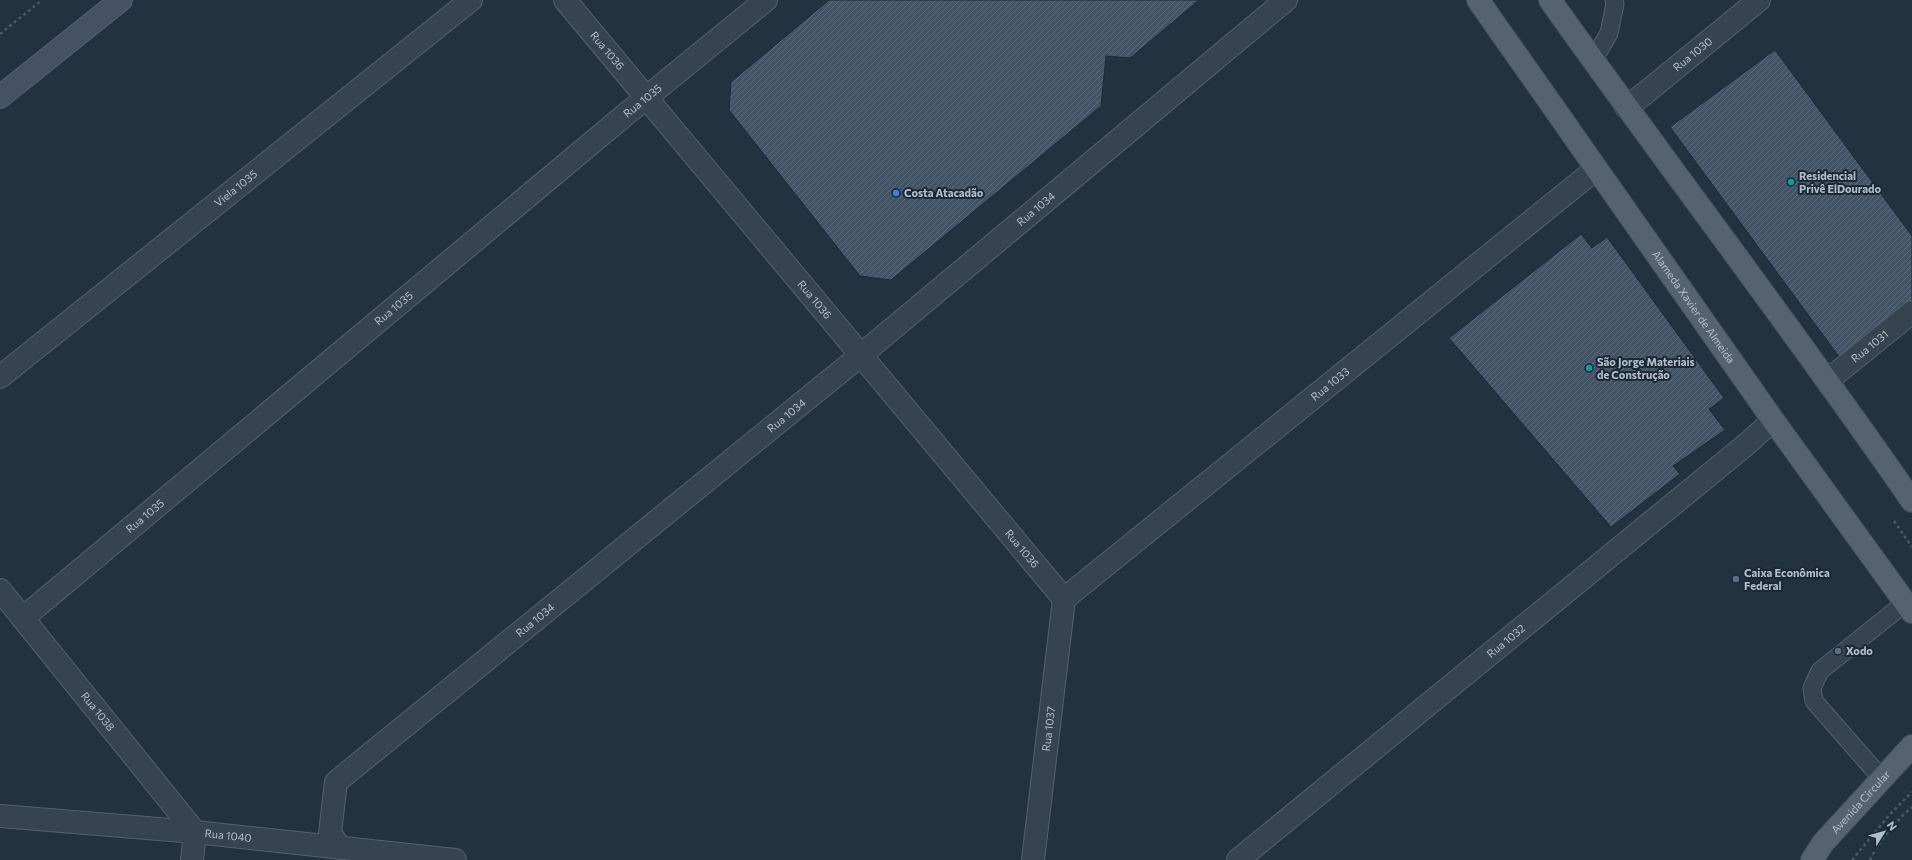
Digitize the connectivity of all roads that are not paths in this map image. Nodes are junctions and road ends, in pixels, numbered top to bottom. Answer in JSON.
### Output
{"nodes":[{"id":1,"x":121,"y":0,"type":"edge"},
{"id":2,"x":471,"y":0,"type":"edge"},
{"id":3,"x":565,"y":0,"type":"edge"},
{"id":4,"x":766,"y":0,"type":"edge"},
{"id":5,"x":1286,"y":0,"type":"edge"},
{"id":6,"x":1478,"y":0,"type":"edge"},
{"id":7,"x":1550,"y":0,"type":"edge"},
{"id":8,"x":1614,"y":0,"type":"edge"},
{"id":9,"x":1760,"y":0,"type":"edge"},
{"id":10,"x":1593,"y":61,"type":"junction"},
{"id":11,"x":0,"y":97,"type":"edge"},
{"id":12,"x":647,"y":97,"type":"junction"},
{"id":13,"x":1626,"y":107,"type":"junction"},
{"id":14,"x":1596,"y":169,"type":"junction"},
{"id":15,"x":1912,"y":312,"type":"edge"},
{"id":16,"x":861,"y":355,"type":"junction"},
{"id":17,"x":0,"y":377,"type":"edge"},
{"id":18,"x":1827,"y":381,"type":"junction"},
{"id":19,"x":1772,"y":420,"type":"junction"},
{"id":20,"x":1912,"y":501,"type":"edge"},
{"id":21,"x":0,"y":590,"type":"edge"},
{"id":22,"x":1064,"y":599,"type":"junction"},
{"id":23,"x":1909,"y":608,"type":"edge"},
{"id":24,"x":22,"y":618,"type":"junction"},
{"id":25,"x":1912,"y":746,"type":"edge"},
{"id":26,"x":1882,"y":779,"type":"junction"},
{"id":27,"x":0,"y":816,"type":"edge"},
{"id":28,"x":195,"y":832,"type":"junction"},
{"id":29,"x":340,"y":848,"type":"junction"},
{"id":30,"x":192,"y":860,"type":"edge"},
{"id":31,"x":455,"y":860,"type":"edge"},
{"id":32,"x":1033,"y":860,"type":"edge"},
{"id":33,"x":1238,"y":860,"type":"edge"},
{"id":34,"x":1812,"y":860,"type":"edge"}],
"edges":[{"from":1,"to":11,"type":"main road"},
{"from":2,"to":17,"type":"street","name":"Viela 1035"},
{"from":3,"to":12,"type":"street","name":"Rua 1036"},
{"from":4,"to":12,"type":"street","name":"Rua 1035"},
{"from":5,"to":16,"type":"street","name":"Rua 1034"},
{"from":6,"to":14,"type":"main road","name":"Alameda Xavier de Almeida"},
{"from":7,"to":10,"type":"main road"},
{"from":8,"to":10,"type":"lane"},
{"from":9,"to":13,"type":"street","name":"Rua 1030"},
{"from":10,"to":13,"type":"main road"},
{"from":12,"to":16,"type":"street","name":"Rua 1036"},
{"from":12,"to":24,"type":"street","name":"Rua 1035"},
{"from":13,"to":18,"type":"main road"},
{"from":14,"to":19,"type":"main road","name":"Alameda Xavier de Almeida"},
{"from":14,"to":22,"type":"street","name":"Rua 1033"},
{"from":15,"to":18,"type":"street","name":"Rua 1031"},
{"from":16,"to":22,"type":"street","name":"Rua 1036"},
{"from":16,"to":29,"type":"street","name":"Rua 1034"},
{"from":18,"to":20,"type":"main road"},
{"from":19,"to":23,"type":"main road","name":"Alameda Xavier de Almeida"},
{"from":19,"to":33,"type":"street","name":"Rua 1032"},
{"from":21,"to":24,"type":"street","name":"Rua 1038"},
{"from":22,"to":32,"type":"street","name":"Rua 1037"},
{"from":23,"to":26,"type":"lane"},
{"from":24,"to":28,"type":"street","name":"Rua 1038"},
{"from":25,"to":26,"type":"main road","name":"Avenida Circular"},
{"from":26,"to":34,"type":"main road","name":"Avenida Circular"},
{"from":27,"to":28,"type":"street","name":"Rua 1040"},
{"from":28,"to":29,"type":"street","name":"Rua 1040"},
{"from":28,"to":30,"type":"street"},
{"from":29,"to":31,"type":"street","name":"Rua 1040"}]}
